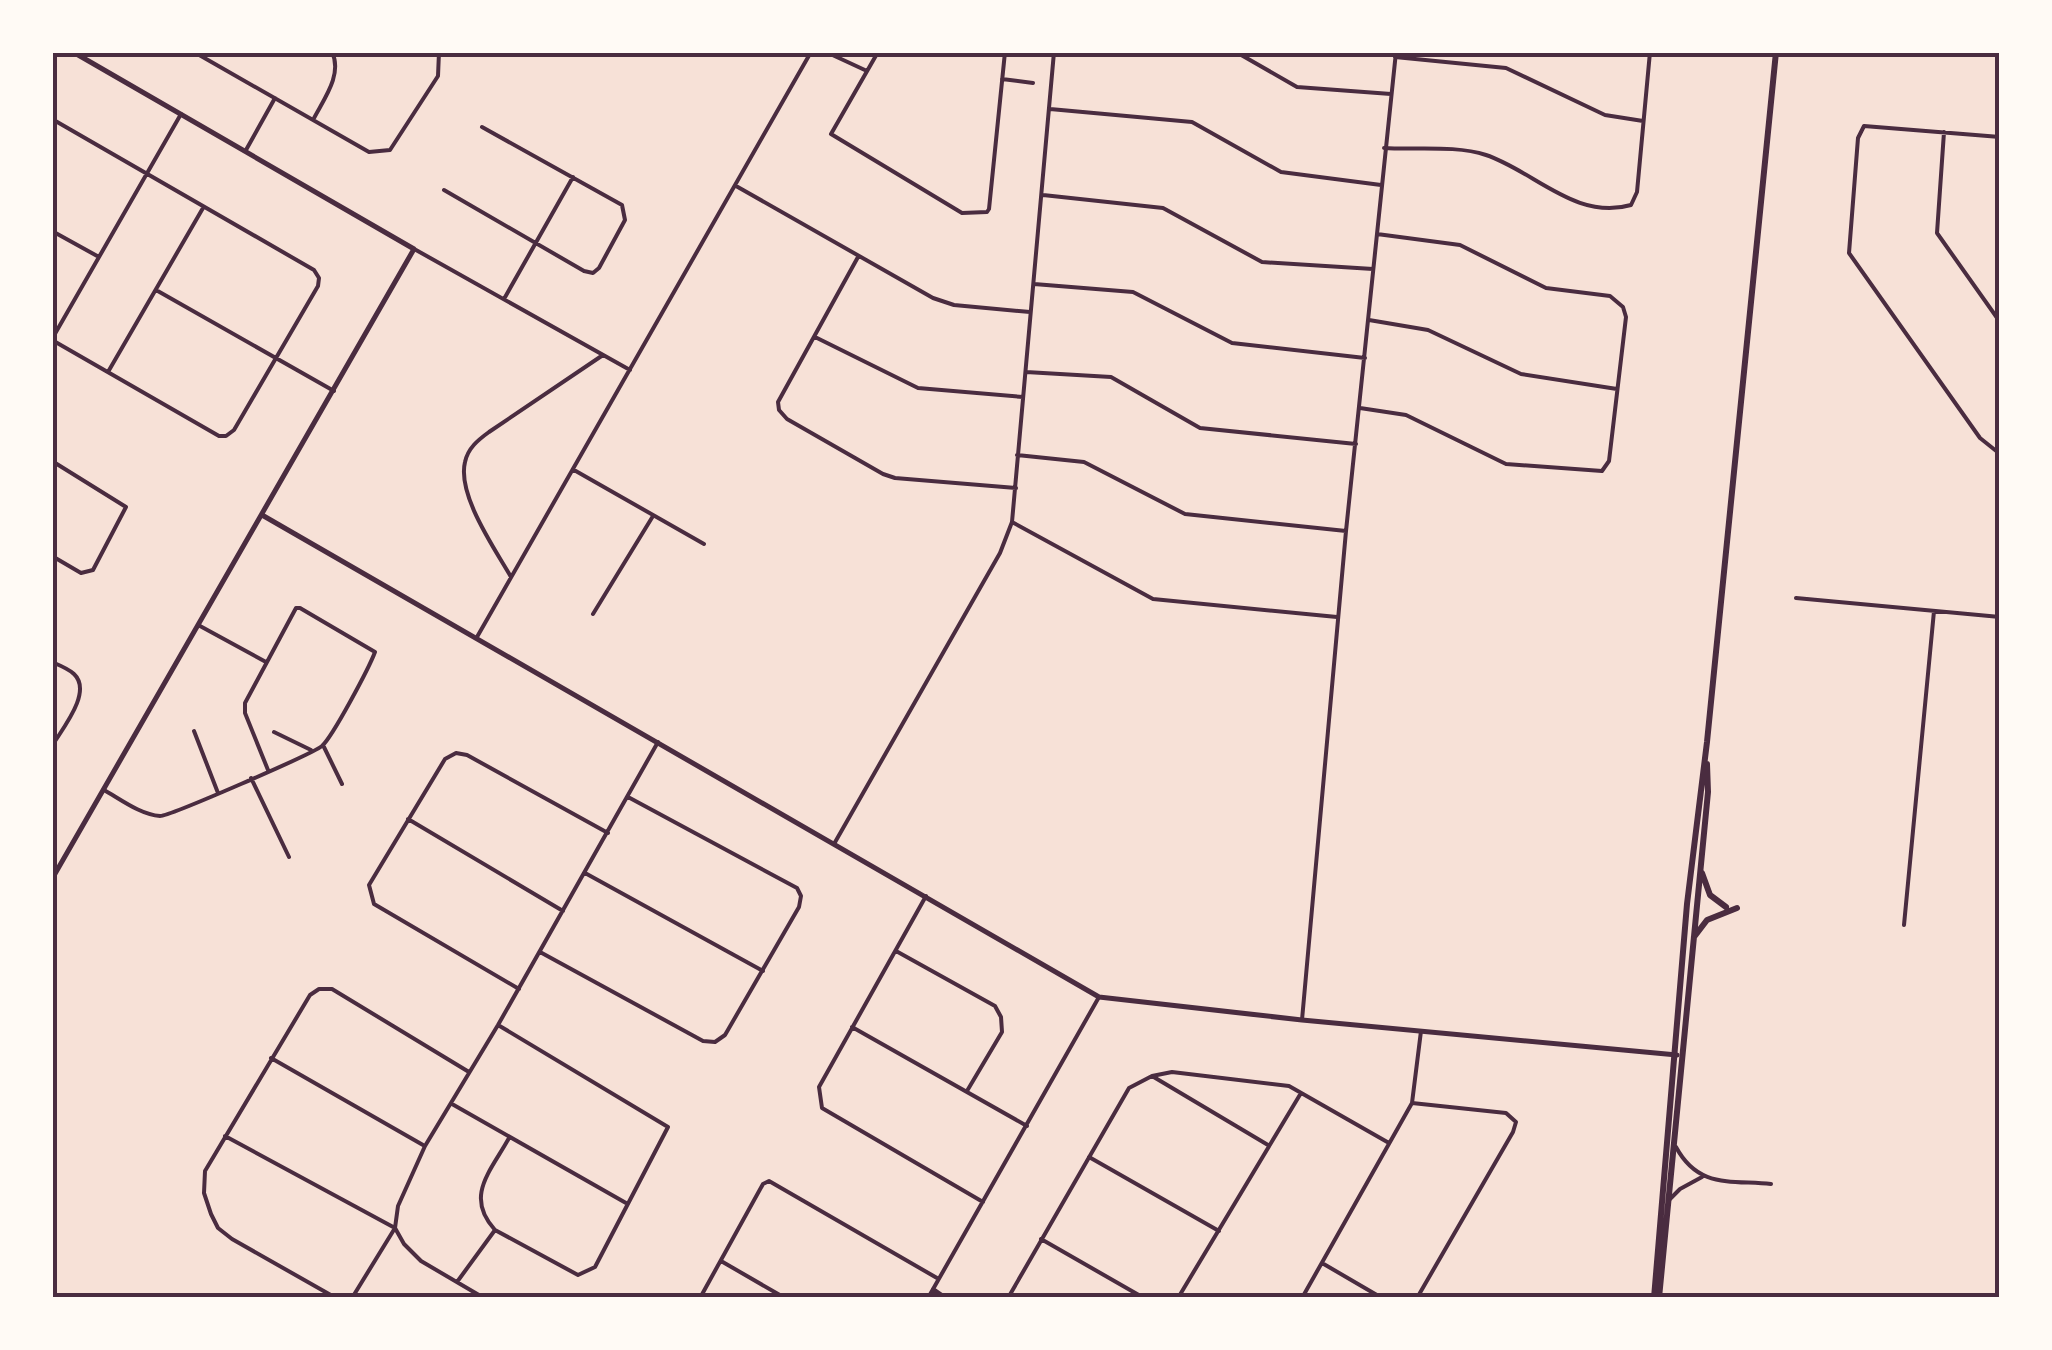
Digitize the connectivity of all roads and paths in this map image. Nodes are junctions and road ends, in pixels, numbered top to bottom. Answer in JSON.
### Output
{"nodes":[{"id":1,"x":73,"y":52,"type":"edge"},
{"id":2,"x":194,"y":52,"type":"edge"},
{"id":3,"x":215,"y":52,"type":"edge"},
{"id":4,"x":332,"y":52,"type":"edge"},
{"id":5,"x":439,"y":52,"type":"edge"},
{"id":6,"x":811,"y":52,"type":"edge"},
{"id":7,"x":826,"y":52,"type":"edge"},
{"id":8,"x":878,"y":52,"type":"edge"},
{"id":9,"x":1005,"y":52,"type":"edge"},
{"id":10,"x":1054,"y":52,"type":"edge"},
{"id":11,"x":1236,"y":52,"type":"edge"},
{"id":12,"x":1460,"y":52,"type":"edge"},
{"id":13,"x":1650,"y":52,"type":"edge"},
{"id":14,"x":1776,"y":52,"type":"edge"},
{"id":15,"x":1971,"y":52,"type":"edge"},
{"id":16,"x":1396,"y":54,"type":"edge"},
{"id":17,"x":2000,"y":56,"type":"edge"},
{"id":18,"x":1459,"y":62,"type":"junction"},
{"id":19,"x":213,"y":63,"type":"junction"},
{"id":20,"x":867,"y":71,"type":"junction"},
{"id":21,"x":1002,"y":79,"type":"junction"},
{"id":22,"x":1033,"y":83,"type":"dead end"},
{"id":23,"x":1391,"y":94,"type":"junction"},
{"id":24,"x":275,"y":98,"type":"junction"},
{"id":25,"x":1049,"y":109,"type":"junction"},
{"id":26,"x":181,"y":114,"type":"junction"},
{"id":27,"x":52,"y":119,"type":"edge"},
{"id":28,"x":313,"y":120,"type":"junction"},
{"id":29,"x":1643,"y":122,"type":"junction"},
{"id":30,"x":482,"y":128,"type":"dead end"},
{"id":31,"x":1944,"y":132,"type":"junction"},
{"id":32,"x":2000,"y":137,"type":"edge"},
{"id":33,"x":1384,"y":148,"type":"junction"},
{"id":34,"x":245,"y":152,"type":"junction"},
{"id":35,"x":147,"y":174,"type":"junction"},
{"id":36,"x":573,"y":177,"type":"junction"},
{"id":37,"x":734,"y":185,"type":"junction"},
{"id":38,"x":1381,"y":185,"type":"junction"},
{"id":39,"x":444,"y":190,"type":"dead end"},
{"id":40,"x":1042,"y":195,"type":"junction"},
{"id":41,"x":204,"y":206,"type":"junction"},
{"id":42,"x":52,"y":230,"type":"edge"},
{"id":43,"x":1376,"y":234,"type":"junction"},
{"id":44,"x":534,"y":245,"type":"junction"},
{"id":45,"x":414,"y":249,"type":"junction"},
{"id":46,"x":858,"y":257,"type":"junction"},
{"id":47,"x":99,"y":258,"type":"junction"},
{"id":48,"x":1373,"y":269,"type":"junction"},
{"id":49,"x":1034,"y":284,"type":"junction"},
{"id":50,"x":156,"y":290,"type":"junction"},
{"id":51,"x":504,"y":299,"type":"junction"},
{"id":52,"x":1030,"y":312,"type":"junction"},
{"id":53,"x":1369,"y":320,"type":"junction"},
{"id":54,"x":2000,"y":322,"type":"edge"},
{"id":55,"x":816,"y":337,"type":"junction"},
{"id":56,"x":52,"y":340,"type":"edge"},
{"id":57,"x":603,"y":355,"type":"junction"},
{"id":58,"x":274,"y":358,"type":"junction"},
{"id":59,"x":1365,"y":358,"type":"junction"},
{"id":60,"x":630,"y":370,"type":"junction"},
{"id":61,"x":108,"y":372,"type":"junction"},
{"id":62,"x":1026,"y":372,"type":"junction"},
{"id":63,"x":1617,"y":389,"type":"junction"},
{"id":64,"x":334,"y":391,"type":"junction"},
{"id":65,"x":1023,"y":397,"type":"junction"},
{"id":66,"x":1360,"y":408,"type":"junction"},
{"id":67,"x":1356,"y":444,"type":"junction"},
{"id":68,"x":2000,"y":454,"type":"edge"},
{"id":69,"x":1017,"y":455,"type":"junction"},
{"id":70,"x":52,"y":462,"type":"edge"},
{"id":71,"x":573,"y":470,"type":"junction"},
{"id":72,"x":1016,"y":488,"type":"junction"},
{"id":73,"x":262,"y":515,"type":"junction"},
{"id":74,"x":653,"y":515,"type":"junction"},
{"id":75,"x":1012,"y":522,"type":"junction"},
{"id":76,"x":1346,"y":531,"type":"junction"},
{"id":77,"x":704,"y":544,"type":"dead end"},
{"id":78,"x":52,"y":556,"type":"edge"},
{"id":79,"x":511,"y":577,"type":"junction"},
{"id":80,"x":1796,"y":598,"type":"dead end"},
{"id":81,"x":1934,"y":611,"type":"junction"},
{"id":82,"x":593,"y":614,"type":"dead end"},
{"id":83,"x":1338,"y":617,"type":"junction"},
{"id":84,"x":2000,"y":617,"type":"edge"},
{"id":85,"x":198,"y":625,"type":"junction"},
{"id":86,"x":476,"y":638,"type":"junction"},
{"id":87,"x":52,"y":662,"type":"edge"},
{"id":88,"x":266,"y":662,"type":"junction"},
{"id":89,"x":194,"y":732,"type":"dead end"},
{"id":90,"x":274,"y":732,"type":"dead end"},
{"id":91,"x":658,"y":742,"type":"junction"},
{"id":92,"x":1707,"y":742,"type":"junction"},
{"id":93,"x":322,"y":745,"type":"junction"},
{"id":94,"x":52,"y":746,"type":"edge"},
{"id":95,"x":311,"y":750,"type":"junction"},
{"id":96,"x":268,"y":770,"type":"junction"},
{"id":97,"x":251,"y":778,"type":"junction"},
{"id":98,"x":342,"y":784,"type":"dead end"},
{"id":99,"x":104,"y":790,"type":"junction"},
{"id":100,"x":218,"y":793,"type":"junction"},
{"id":101,"x":628,"y":797,"type":"junction"},
{"id":102,"x":408,"y":819,"type":"junction"},
{"id":103,"x":608,"y":833,"type":"junction"},
{"id":104,"x":834,"y":844,"type":"junction"},
{"id":105,"x":288,"y":857,"type":"dead end"},
{"id":106,"x":1701,"y":862,"type":"junction"},
{"id":107,"x":585,"y":873,"type":"junction"},
{"id":108,"x":52,"y":879,"type":"edge"},
{"id":109,"x":926,"y":896,"type":"junction"},
{"id":110,"x":1726,"y":908,"type":"dead end"},
{"id":111,"x":1736,"y":908,"type":"dead end"},
{"id":112,"x":562,"y":911,"type":"junction"},
{"id":113,"x":1904,"y":925,"type":"dead end"},
{"id":114,"x":1693,"y":939,"type":"junction"},
{"id":115,"x":896,"y":951,"type":"junction"},
{"id":116,"x":540,"y":952,"type":"junction"},
{"id":117,"x":763,"y":971,"type":"junction"},
{"id":118,"x":519,"y":989,"type":"junction"},
{"id":119,"x":1099,"y":997,"type":"junction"},
{"id":120,"x":1302,"y":1020,"type":"junction"},
{"id":121,"x":498,"y":1025,"type":"junction"},
{"id":122,"x":852,"y":1027,"type":"junction"},
{"id":123,"x":1421,"y":1031,"type":"junction"},
{"id":124,"x":1679,"y":1056,"type":"junction"},
{"id":125,"x":271,"y":1058,"type":"junction"},
{"id":126,"x":470,"y":1072,"type":"junction"},
{"id":127,"x":1152,"y":1076,"type":"junction"},
{"id":128,"x":967,"y":1091,"type":"junction"},
{"id":129,"x":1301,"y":1093,"type":"junction"},
{"id":130,"x":1412,"y":1103,"type":"junction"},
{"id":131,"x":452,"y":1104,"type":"junction"},
{"id":132,"x":1026,"y":1126,"type":"junction"},
{"id":133,"x":224,"y":1136,"type":"junction"},
{"id":134,"x":510,"y":1138,"type":"junction"},
{"id":135,"x":1389,"y":1143,"type":"junction"},
{"id":136,"x":1674,"y":1143,"type":"junction"},
{"id":137,"x":425,"y":1146,"type":"junction"},
{"id":138,"x":1270,"y":1146,"type":"junction"},
{"id":139,"x":1089,"y":1156,"type":"junction"},
{"id":140,"x":1702,"y":1177,"type":"junction"},
{"id":141,"x":1771,"y":1184,"type":"dead end"},
{"id":142,"x":1669,"y":1200,"type":"junction"},
{"id":143,"x":983,"y":1202,"type":"junction"},
{"id":144,"x":627,"y":1204,"type":"junction"},
{"id":145,"x":395,"y":1228,"type":"junction"},
{"id":146,"x":495,"y":1230,"type":"junction"},
{"id":147,"x":1219,"y":1231,"type":"junction"},
{"id":148,"x":1041,"y":1239,"type":"junction"},
{"id":149,"x":721,"y":1261,"type":"junction"},
{"id":150,"x":1322,"y":1264,"type":"junction"},
{"id":151,"x":939,"y":1279,"type":"junction"},
{"id":152,"x":457,"y":1282,"type":"junction"},
{"id":153,"x":932,"y":1289,"type":"junction"},
{"id":154,"x":336,"y":1298,"type":"edge"},
{"id":155,"x":352,"y":1298,"type":"edge"},
{"id":156,"x":484,"y":1298,"type":"edge"},
{"id":157,"x":700,"y":1298,"type":"edge"},
{"id":158,"x":786,"y":1298,"type":"edge"},
{"id":159,"x":928,"y":1298,"type":"edge"},
{"id":160,"x":946,"y":1298,"type":"edge"},
{"id":161,"x":1008,"y":1298,"type":"edge"},
{"id":162,"x":1144,"y":1298,"type":"edge"},
{"id":163,"x":1178,"y":1298,"type":"edge"},
{"id":164,"x":1302,"y":1298,"type":"edge"},
{"id":165,"x":1382,"y":1298,"type":"edge"},
{"id":166,"x":1417,"y":1298,"type":"edge"},
{"id":167,"x":1656,"y":1298,"type":"edge"}],
"edges":[{"from":1,"to":26,"type":"street"},
{"from":2,"to":19,"type":"street"},
{"from":3,"to":19,"type":"street"},
{"from":4,"to":28,"type":"street"},
{"from":5,"to":28,"type":"street"},
{"from":6,"to":37,"type":"street"},
{"from":7,"to":20,"type":"street"},
{"from":8,"to":20,"type":"street"},
{"from":9,"to":21,"type":"street"},
{"from":10,"to":25,"type":"street"},
{"from":11,"to":23,"type":"street"},
{"from":12,"to":18,"type":"street"},
{"from":13,"to":29,"type":"street"},
{"from":14,"to":92,"type":"main road"},
{"from":15,"to":17,"type":"street"},
{"from":16,"to":18,"type":"street"},
{"from":16,"to":23,"type":"street"},
{"from":18,"to":29,"type":"street"},
{"from":19,"to":24,"type":"street"},
{"from":20,"to":21,"type":"street"},
{"from":21,"to":22,"type":"street"},
{"from":23,"to":33,"type":"street"},
{"from":24,"to":28,"type":"street"},
{"from":24,"to":34,"type":"street"},
{"from":25,"to":38,"type":"street"},
{"from":25,"to":40,"type":"street"},
{"from":26,"to":34,"type":"street"},
{"from":26,"to":35,"type":"street"},
{"from":27,"to":35,"type":"street"},
{"from":29,"to":33,"type":"street"},
{"from":30,"to":36,"type":"street"},
{"from":31,"to":32,"type":"street"},
{"from":31,"to":54,"type":"street"},
{"from":31,"to":68,"type":"street"},
{"from":33,"to":38,"type":"street"},
{"from":34,"to":45,"type":"street"},
{"from":35,"to":41,"type":"street"},
{"from":35,"to":47,"type":"street"},
{"from":36,"to":44,"type":"street"},
{"from":36,"to":44,"type":"street"},
{"from":37,"to":46,"type":"street"},
{"from":37,"to":60,"type":"street"},
{"from":38,"to":43,"type":"street"},
{"from":39,"to":44,"type":"street"},
{"from":40,"to":48,"type":"street"},
{"from":40,"to":49,"type":"street"},
{"from":41,"to":50,"type":"street"},
{"from":41,"to":58,"type":"street"},
{"from":42,"to":47,"type":"street"},
{"from":43,"to":48,"type":"street"},
{"from":43,"to":63,"type":"street"},
{"from":44,"to":51,"type":"street"},
{"from":45,"to":51,"type":"street"},
{"from":45,"to":64,"type":"street"},
{"from":46,"to":52,"type":"street"},
{"from":46,"to":55,"type":"street"},
{"from":47,"to":56,"type":"street"},
{"from":48,"to":53,"type":"street"},
{"from":49,"to":52,"type":"street"},
{"from":49,"to":59,"type":"street"},
{"from":50,"to":58,"type":"street"},
{"from":50,"to":61,"type":"street"},
{"from":51,"to":57,"type":"street"},
{"from":52,"to":62,"type":"street"},
{"from":53,"to":59,"type":"street"},
{"from":53,"to":63,"type":"street"},
{"from":55,"to":65,"type":"street"},
{"from":55,"to":72,"type":"street"},
{"from":56,"to":61,"type":"street"},
{"from":57,"to":60,"type":"street"},
{"from":57,"to":79,"type":"street"},
{"from":58,"to":61,"type":"street"},
{"from":58,"to":64,"type":"street"},
{"from":59,"to":66,"type":"street"},
{"from":60,"to":71,"type":"street"},
{"from":62,"to":65,"type":"street"},
{"from":62,"to":67,"type":"street"},
{"from":63,"to":66,"type":"street"},
{"from":64,"to":73,"type":"street"},
{"from":65,"to":69,"type":"street"},
{"from":66,"to":67,"type":"street"},
{"from":67,"to":76,"type":"street"},
{"from":69,"to":72,"type":"street"},
{"from":69,"to":76,"type":"street"},
{"from":70,"to":78,"type":"street"},
{"from":71,"to":74,"type":"street"},
{"from":71,"to":79,"type":"street"},
{"from":72,"to":75,"type":"street"},
{"from":73,"to":85,"type":"street"},
{"from":73,"to":86,"type":"street"},
{"from":74,"to":77,"type":"street"},
{"from":74,"to":82,"type":"street"},
{"from":75,"to":83,"type":"street"},
{"from":75,"to":104,"type":"street"},
{"from":76,"to":83,"type":"street"},
{"from":79,"to":86,"type":"street"},
{"from":80,"to":81,"type":"street"},
{"from":81,"to":84,"type":"street"},
{"from":81,"to":113,"type":"street"},
{"from":83,"to":120,"type":"street"},
{"from":85,"to":88,"type":"street"},
{"from":85,"to":99,"type":"street"},
{"from":86,"to":91,"type":"street"},
{"from":87,"to":94,"type":"street"},
{"from":88,"to":93,"type":"street"},
{"from":88,"to":96,"type":"street"},
{"from":89,"to":100,"type":"street"},
{"from":90,"to":95,"type":"street"},
{"from":91,"to":101,"type":"street"},
{"from":91,"to":104,"type":"street"},
{"from":92,"to":106,"type":"main road"},
{"from":92,"to":124,"type":"main road"},
{"from":93,"to":95,"type":"street"},
{"from":93,"to":98,"type":"street"},
{"from":95,"to":96,"type":"street"},
{"from":96,"to":97,"type":"street"},
{"from":97,"to":100,"type":"street"},
{"from":97,"to":105,"type":"street"},
{"from":99,"to":100,"type":"street"},
{"from":99,"to":108,"type":"street"},
{"from":101,"to":103,"type":"street"},
{"from":101,"to":117,"type":"street"},
{"from":102,"to":103,"type":"street"},
{"from":102,"to":112,"type":"street"},
{"from":102,"to":118,"type":"street"},
{"from":103,"to":107,"type":"street"},
{"from":104,"to":109,"type":"street"},
{"from":106,"to":110,"type":"main road"},
{"from":106,"to":114,"type":"main road"},
{"from":107,"to":112,"type":"street"},
{"from":107,"to":117,"type":"street"},
{"from":109,"to":115,"type":"street"},
{"from":109,"to":119,"type":"street"},
{"from":111,"to":114,"type":"main road"},
{"from":112,"to":116,"type":"street"},
{"from":114,"to":124,"type":"main road"},
{"from":115,"to":122,"type":"street"},
{"from":115,"to":128,"type":"street"},
{"from":116,"to":117,"type":"street"},
{"from":116,"to":118,"type":"street"},
{"from":118,"to":121,"type":"street"},
{"from":119,"to":120,"type":"street"},
{"from":119,"to":132,"type":"street"},
{"from":120,"to":123,"type":"street"},
{"from":121,"to":126,"type":"street"},
{"from":121,"to":144,"type":"street"},
{"from":122,"to":128,"type":"street"},
{"from":122,"to":143,"type":"street"},
{"from":123,"to":124,"type":"street"},
{"from":123,"to":130,"type":"street"},
{"from":124,"to":136,"type":"main road"},
{"from":124,"to":167,"type":"main road"},
{"from":125,"to":126,"type":"street"},
{"from":125,"to":133,"type":"street"},
{"from":125,"to":137,"type":"street"},
{"from":126,"to":131,"type":"street"},
{"from":127,"to":129,"type":"street"},
{"from":127,"to":138,"type":"street"},
{"from":127,"to":139,"type":"street"},
{"from":128,"to":132,"type":"street"},
{"from":129,"to":135,"type":"street"},
{"from":129,"to":138,"type":"street"},
{"from":130,"to":135,"type":"street"},
{"from":130,"to":166,"type":"street"},
{"from":131,"to":134,"type":"street"},
{"from":131,"to":137,"type":"street"},
{"from":132,"to":143,"type":"street"},
{"from":133,"to":145,"type":"street"},
{"from":133,"to":154,"type":"street"},
{"from":134,"to":144,"type":"street"},
{"from":134,"to":146,"type":"street"},
{"from":135,"to":150,"type":"street"},
{"from":136,"to":140,"type":"street"},
{"from":136,"to":142,"type":"main road"},
{"from":137,"to":145,"type":"street"},
{"from":138,"to":147,"type":"street"},
{"from":139,"to":147,"type":"street"},
{"from":139,"to":148,"type":"street"},
{"from":140,"to":141,"type":"street"},
{"from":140,"to":142,"type":"street"},
{"from":142,"to":167,"type":"main road"},
{"from":143,"to":151,"type":"street"},
{"from":144,"to":146,"type":"street"},
{"from":145,"to":152,"type":"street"},
{"from":145,"to":155,"type":"street"},
{"from":146,"to":152,"type":"street"},
{"from":147,"to":163,"type":"street"},
{"from":148,"to":161,"type":"street"},
{"from":148,"to":162,"type":"street"},
{"from":149,"to":151,"type":"street"},
{"from":149,"to":157,"type":"street"},
{"from":149,"to":158,"type":"street"},
{"from":150,"to":164,"type":"street"},
{"from":150,"to":165,"type":"street"},
{"from":151,"to":153,"type":"street"},
{"from":152,"to":156,"type":"street"},
{"from":153,"to":159,"type":"street"},
{"from":153,"to":160,"type":"street"}]}
